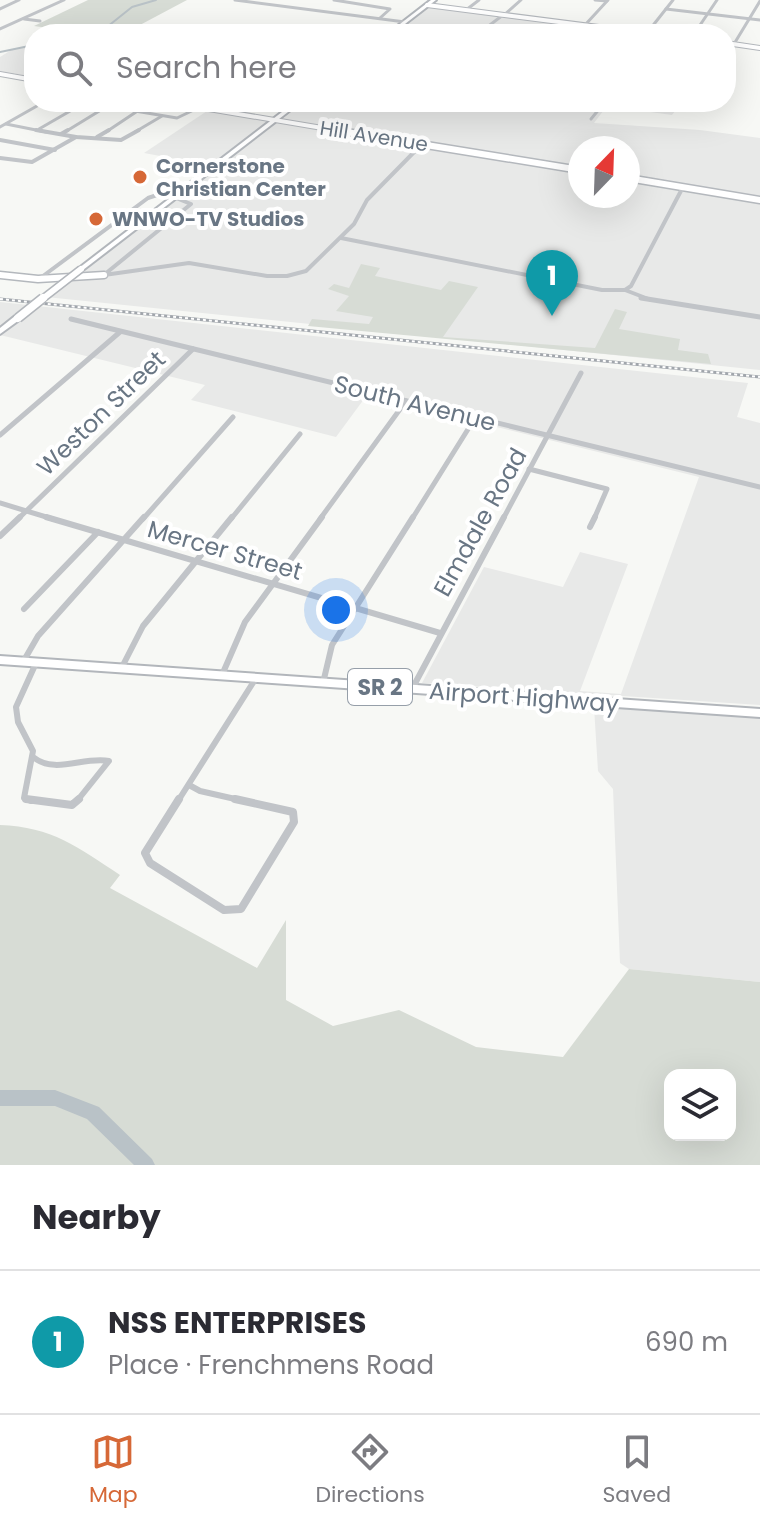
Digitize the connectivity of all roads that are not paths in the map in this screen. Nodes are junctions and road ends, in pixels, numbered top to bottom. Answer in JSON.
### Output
{"nodes":[{"id":1,"x":19,"y":0,"type":"edge"},
{"id":2,"x":64,"y":0,"type":"edge"},
{"id":3,"x":235,"y":0,"type":"edge"},
{"id":4,"x":334,"y":0,"type":"edge"},
{"id":5,"x":382,"y":0,"type":"edge"},
{"id":6,"x":434,"y":0,"type":"edge"},
{"id":7,"x":479,"y":0,"type":"edge"},
{"id":8,"x":521,"y":0,"type":"edge"},
{"id":9,"x":595,"y":0,"type":"edge"},
{"id":10,"x":673,"y":0,"type":"edge"},
{"id":11,"x":717,"y":0,"type":"edge"},
{"id":12,"x":607,"y":1,"type":"edge"},
{"id":13,"x":760,"y":1,"type":"edge"},
{"id":14,"x":375,"y":5,"type":"junction"},
{"id":15,"x":427,"y":5,"type":"junction"},
{"id":16,"x":281,"y":7,"type":"junction"},
{"id":17,"x":0,"y":9,"type":"edge"},
{"id":18,"x":666,"y":9,"type":"junction"},
{"id":19,"x":466,"y":10,"type":"junction"},
{"id":20,"x":272,"y":12,"type":"dead end"},
{"id":21,"x":707,"y":14,"type":"junction"},
{"id":22,"x":503,"y":15,"type":"junction"},
{"id":23,"x":380,"y":18,"type":"junction"},
{"id":24,"x":24,"y":19,"type":"junction"},
{"id":25,"x":750,"y":19,"type":"junction"},
{"id":26,"x":760,"y":20,"type":"edge"},
{"id":27,"x":40,"y":21,"type":"dead end"},
{"id":28,"x":405,"y":22,"type":"junction"},
{"id":29,"x":402,"y":24,"type":"edge"},
{"id":30,"x":491,"y":24,"type":"edge"},
{"id":31,"x":577,"y":24,"type":"edge"},
{"id":32,"x":586,"y":24,"type":"edge"},
{"id":33,"x":656,"y":24,"type":"edge"},
{"id":34,"x":700,"y":24,"type":"edge"},
{"id":35,"x":0,"y":29,"type":"edge"},
{"id":36,"x":736,"y":41,"type":"edge"},
{"id":37,"x":736,"y":44,"type":"edge"},
{"id":38,"x":760,"y":48,"type":"edge"},
{"id":39,"x":0,"y":74,"type":"edge"},
{"id":40,"x":24,"y":78,"type":"edge"},
{"id":41,"x":27,"y":112,"type":"edge"},
{"id":42,"x":66,"y":112,"type":"edge"},
{"id":43,"x":96,"y":112,"type":"edge"},
{"id":44,"x":136,"y":112,"type":"joint"},
{"id":45,"x":191,"y":112,"type":"edge"},
{"id":46,"x":229,"y":112,"type":"edge"},
{"id":47,"x":285,"y":112,"type":"edge"},
{"id":48,"x":597,"y":112,"type":"edge"},
{"id":49,"x":162,"y":116,"type":"junction"},
{"id":50,"x":591,"y":119,"type":"dead end"},
{"id":51,"x":275,"y":120,"type":"junction"},
{"id":52,"x":6,"y":124,"type":"junction"},
{"id":53,"x":0,"y":127,"type":"edge"},
{"id":54,"x":39,"y":129,"type":"junction"},
{"id":55,"x":61,"y":134,"type":"junction"},
{"id":56,"x":76,"y":137,"type":"junction"},
{"id":57,"x":97,"y":137,"type":"junction"},
{"id":58,"x":0,"y":140,"type":"edge"},
{"id":59,"x":422,"y":144,"type":"junction"},
{"id":60,"x":55,"y":150,"type":"junction"},
{"id":61,"x":0,"y":158,"type":"edge"},
{"id":62,"x":568,"y":168,"type":"edge"},
{"id":63,"x":640,"y":180,"type":"edge"},
{"id":64,"x":683,"y":187,"type":"junction"},
{"id":65,"x":174,"y":197,"type":"junction"},
{"id":66,"x":760,"y":200,"type":"edge"},
{"id":67,"x":341,"y":238,"type":"junction"},
{"id":68,"x":0,"y":275,"type":"edge"},
{"id":69,"x":104,"y":275,"type":"junction"},
{"id":70,"x":38,"y":279,"type":"junction"},
{"id":71,"x":625,"y":290,"type":"junction"},
{"id":72,"x":760,"y":317,"type":"edge"},
{"id":73,"x":71,"y":319,"type":"dead end"},
{"id":74,"x":0,"y":332,"type":"edge"},
{"id":75,"x":120,"y":332,"type":"junction"},
{"id":76,"x":193,"y":349,"type":"junction"},
{"id":77,"x":581,"y":373,"type":"dead end"},
{"id":78,"x":406,"y":401,"type":"junction"},
{"id":79,"x":233,"y":417,"type":"dead end"},
{"id":80,"x":475,"y":418,"type":"junction"},
{"id":81,"x":300,"y":434,"type":"dead end"},
{"id":82,"x":0,"y":435,"type":"edge"},
{"id":83,"x":548,"y":436,"type":"junction"},
{"id":84,"x":529,"y":469,"type":"junction"},
{"id":85,"x":760,"y":487,"type":"edge"},
{"id":86,"x":0,"y":503,"type":"edge"},
{"id":87,"x":27,"y":511,"type":"junction"},
{"id":88,"x":590,"y":527,"type":"dead end"},
{"id":89,"x":98,"y":532,"type":"junction"},
{"id":90,"x":0,"y":536,"type":"edge"},
{"id":91,"x":124,"y":539,"type":"junction"},
{"id":92,"x":196,"y":561,"type":"junction"},
{"id":93,"x":273,"y":583,"type":"junction"},
{"id":94,"x":355,"y":607,"type":"junction"},
{"id":95,"x":24,"y":609,"type":"dead end"},
{"id":96,"x":440,"y":633,"type":"junction"},
{"id":97,"x":0,"y":660,"type":"edge"},
{"id":98,"x":30,"y":662,"type":"junction"},
{"id":99,"x":121,"y":669,"type":"junction"},
{"id":100,"x":222,"y":675,"type":"junction"},
{"id":101,"x":256,"y":678,"type":"junction"},
{"id":102,"x":323,"y":683,"type":"junction"},
{"id":103,"x":412,"y":689,"type":"junction"},
{"id":104,"x":760,"y":713,"type":"edge"},
{"id":105,"x":33,"y":757,"type":"junction"},
{"id":106,"x":189,"y":785,"type":"junction"}],
"edges":[{"from":1,"to":17,"type":"street"},
{"from":2,"to":24,"type":"street"},
{"from":3,"to":16,"type":"street"},
{"from":4,"to":14,"type":"street"},
{"from":5,"to":14,"type":"street"},
{"from":6,"to":15,"type":"main road"},
{"from":7,"to":19,"type":"street"},
{"from":8,"to":22,"type":"street"},
{"from":9,"to":12,"type":"street"},
{"from":10,"to":18,"type":"street"},
{"from":11,"to":21,"type":"street"},
{"from":12,"to":32,"type":"street"},
{"from":13,"to":25,"type":"street"},
{"from":14,"to":23,"type":"street"},
{"from":15,"to":19,"type":"main road"},
{"from":15,"to":28,"type":"main road"},
{"from":16,"to":20,"type":"street"},
{"from":16,"to":23,"type":"street"},
{"from":18,"to":21,"type":"street"},
{"from":18,"to":33,"type":"street"},
{"from":19,"to":22,"type":"main road"},
{"from":21,"to":25,"type":"street"},
{"from":21,"to":34,"type":"street"},
{"from":22,"to":30,"type":"street"},
{"from":22,"to":31,"type":"main road"},
{"from":23,"to":28,"type":"street"},
{"from":24,"to":27,"type":"street"},
{"from":24,"to":35,"type":"street"},
{"from":25,"to":26,"type":"street"},
{"from":25,"to":36,"type":"street"},
{"from":28,"to":29,"type":"main road"},
{"from":37,"to":38,"type":"main road"},
{"from":39,"to":40,"type":"main road"},
{"from":41,"to":52,"type":"street"},
{"from":42,"to":54,"type":"street"},
{"from":43,"to":55,"type":"street"},
{"from":44,"to":49,"type":"street"},
{"from":44,"to":57,"type":"street"},
{"from":45,"to":49,"type":"street"},
{"from":46,"to":51,"type":"main road","name":"Hill Avenue"},
{"from":47,"to":51,"type":"main road"},
{"from":48,"to":50,"type":"street"},
{"from":49,"to":57,"type":"street"},
{"from":51,"to":59,"type":"main road","name":"Hill Avenue"},
{"from":51,"to":65,"type":"main road"},
{"from":52,"to":53,"type":"street"},
{"from":52,"to":54,"type":"street"},
{"from":54,"to":55,"type":"street"},
{"from":55,"to":56,"type":"street"},
{"from":56,"to":57,"type":"street"},
{"from":56,"to":60,"type":"street"},
{"from":58,"to":60,"type":"street"},
{"from":59,"to":62,"type":"main road","name":"Hill Avenue"},
{"from":59,"to":67,"type":"street"},
{"from":60,"to":61,"type":"street"},
{"from":63,"to":64,"type":"main road"},
{"from":64,"to":66,"type":"main road"},
{"from":64,"to":71,"type":"street"},
{"from":65,"to":69,"type":"street"},
{"from":65,"to":70,"type":"street"},
{"from":65,"to":74,"type":"main road","bridge":true},
{"from":67,"to":69,"type":"street"},
{"from":67,"to":71,"type":"street"},
{"from":68,"to":70,"type":"main road"},
{"from":69,"to":70,"type":"main road"},
{"from":71,"to":72,"type":"street"},
{"from":73,"to":75,"type":"street","name":"South Avenue"},
{"from":75,"to":76,"type":"street","name":"South Avenue"},
{"from":75,"to":82,"type":"street"},
{"from":76,"to":78,"type":"street","name":"South Avenue"},
{"from":76,"to":87,"type":"street","name":"Weston Street"},
{"from":77,"to":83,"type":"street","name":"Elmdale Road"},
{"from":78,"to":80,"type":"street","name":"South Avenue"},
{"from":78,"to":93,"type":"street"},
{"from":79,"to":91,"type":"street"},
{"from":80,"to":83,"type":"street","name":"South Avenue"},
{"from":80,"to":94,"type":"street"},
{"from":81,"to":92,"type":"street"},
{"from":83,"to":84,"type":"street","name":"Elmdale Road"},
{"from":83,"to":85,"type":"street","name":"South Avenue"},
{"from":84,"to":88,"type":"street"},
{"from":84,"to":96,"type":"street","name":"Elmdale Road"},
{"from":86,"to":87,"type":"street","name":"Mercer Street"},
{"from":87,"to":89,"type":"street","name":"Mercer Street"},
{"from":87,"to":90,"type":"street","name":"Weston Street"},
{"from":89,"to":91,"type":"street","name":"Mercer Street"},
{"from":89,"to":95,"type":"street"},
{"from":91,"to":92,"type":"street","name":"Mercer Street"},
{"from":91,"to":98,"type":"street"},
{"from":92,"to":93,"type":"street","name":"Mercer Street"},
{"from":92,"to":99,"type":"street"},
{"from":93,"to":94,"type":"street","name":"Mercer Street"},
{"from":93,"to":100,"type":"street"},
{"from":94,"to":96,"type":"street","name":"Mercer Street"},
{"from":94,"to":102,"type":"street"},
{"from":96,"to":103,"type":"street","name":"Elmdale Road"},
{"from":97,"to":98,"type":"main road","name":"Airport Highway","number":"SR 2"},
{"from":98,"to":99,"type":"main road","name":"Airport Highway","number":"SR 2"},
{"from":98,"to":105,"type":"street"},
{"from":99,"to":100,"type":"main road","name":"Airport Highway","number":"SR 2"},
{"from":100,"to":101,"type":"main road","name":"Airport Highway","number":"SR 2"},
{"from":101,"to":102,"type":"main road","name":"Airport Highway","number":"SR 2"},
{"from":101,"to":106,"type":"street"},
{"from":102,"to":103,"type":"main road","name":"Airport Highway","number":"SR 2"},
{"from":103,"to":104,"type":"main road","name":"Airport Highway","number":"SR 2"},
{"from":105,"to":105,"type":"street"},
{"from":106,"to":106,"type":"street"}]}
